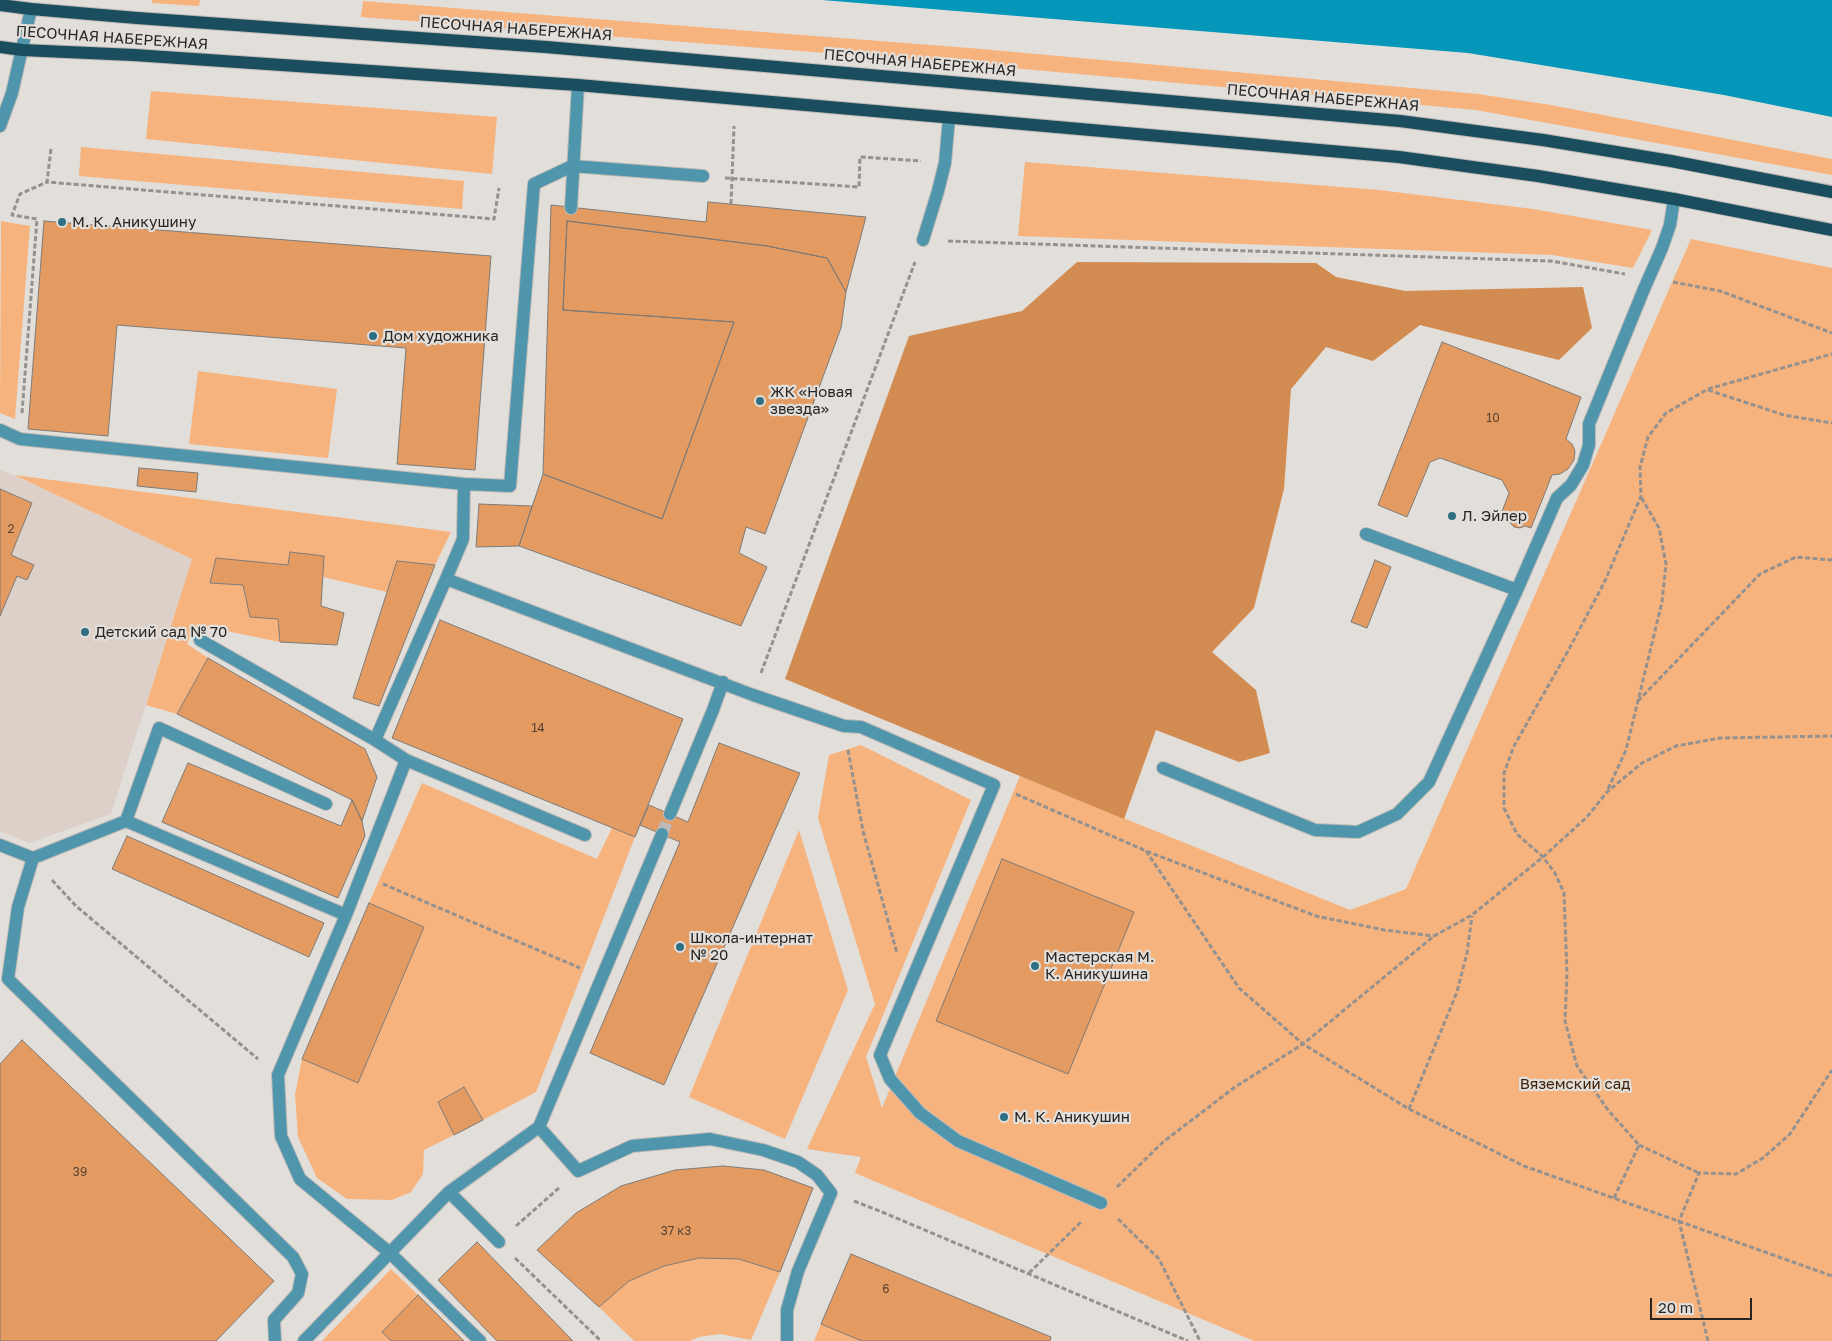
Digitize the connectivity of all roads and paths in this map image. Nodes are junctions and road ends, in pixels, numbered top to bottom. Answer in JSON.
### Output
{"nodes":[{"id":1,"x":0,"y":5,"type":"edge"},
{"id":2,"x":31,"y":9,"type":"junction"},
{"id":3,"x":0,"y":47,"type":"edge"},
{"id":4,"x":22,"y":50,"type":"junction"},
{"id":5,"x":578,"y":86,"type":"junction"},
{"id":6,"x":949,"y":118,"type":"junction"},
{"id":7,"x":0,"y":126,"type":"edge"},
{"id":8,"x":734,"y":126,"type":"dead end"},
{"id":9,"x":51,"y":149,"type":"dead end"},
{"id":10,"x":944,"y":163,"type":"junction"},
{"id":11,"x":572,"y":166,"type":"junction"},
{"id":12,"x":703,"y":176,"type":"joint"},
{"id":13,"x":732,"y":178,"type":"junction"},
{"id":14,"x":47,"y":182,"type":"junction"},
{"id":15,"x":499,"y":188,"type":"dead end"},
{"id":16,"x":1832,"y":192,"type":"edge"},
{"id":17,"x":1674,"y":198,"type":"junction"},
{"id":18,"x":731,"y":204,"type":"dead end"},
{"id":19,"x":571,"y":208,"type":"dead end"},
{"id":20,"x":1832,"y":230,"type":"edge"},
{"id":21,"x":923,"y":240,"type":"junction"},
{"id":22,"x":1649,"y":277,"type":"junction"},
{"id":23,"x":1832,"y":333,"type":"edge"},
{"id":24,"x":1832,"y":354,"type":"edge"},
{"id":25,"x":1708,"y":389,"type":"junction"},
{"id":26,"x":1832,"y":423,"type":"edge"},
{"id":27,"x":0,"y":430,"type":"edge"},
{"id":28,"x":20,"y":438,"type":"junction"},
{"id":29,"x":464,"y":484,"type":"junction"},
{"id":30,"x":1641,"y":496,"type":"junction"},
{"id":31,"x":1366,"y":534,"type":"dead end"},
{"id":32,"x":1832,"y":560,"type":"edge"},
{"id":33,"x":446,"y":579,"type":"junction"},
{"id":34,"x":1517,"y":590,"type":"junction"},
{"id":35,"x":200,"y":640,"type":"dead end"},
{"id":36,"x":723,"y":682,"type":"junction"},
{"id":37,"x":753,"y":695,"type":"junction"},
{"id":38,"x":1638,"y":701,"type":"junction"},
{"id":39,"x":844,"y":726,"type":"junction"},
{"id":40,"x":1832,"y":736,"type":"edge"},
{"id":41,"x":375,"y":740,"type":"junction"},
{"id":42,"x":406,"y":760,"type":"junction"},
{"id":43,"x":1163,"y":768,"type":"dead end"},
{"id":44,"x":994,"y":785,"type":"junction"},
{"id":45,"x":1607,"y":792,"type":"junction"},
{"id":46,"x":326,"y":804,"type":"dead end"},
{"id":47,"x":670,"y":814,"type":"tunnel mouth"},
{"id":48,"x":126,"y":821,"type":"junction"},
{"id":49,"x":662,"y":834,"type":"tunnel mouth"},
{"id":50,"x":585,"y":835,"type":"dead end"},
{"id":51,"x":0,"y":845,"type":"edge"},
{"id":52,"x":1146,"y":850,"type":"junction"},
{"id":53,"x":1543,"y":857,"type":"junction"},
{"id":54,"x":33,"y":858,"type":"junction"},
{"id":55,"x":362,"y":875,"type":"junction"},
{"id":56,"x":346,"y":915,"type":"junction"},
{"id":57,"x":1472,"y":915,"type":"junction"},
{"id":58,"x":1434,"y":936,"type":"junction"},
{"id":59,"x":602,"y":978,"type":"junction"},
{"id":60,"x":4,"y":983,"type":"edge"},
{"id":61,"x":907,"y":990,"type":"junction"},
{"id":62,"x":1303,"y":1044,"type":"junction"},
{"id":63,"x":1832,"y":1070,"type":"edge"},
{"id":64,"x":278,"y":1075,"type":"junction"},
{"id":65,"x":1409,"y":1109,"type":"junction"},
{"id":66,"x":539,"y":1127,"type":"junction"},
{"id":67,"x":1639,"y":1145,"type":"junction"},
{"id":68,"x":578,"y":1171,"type":"junction"},
{"id":69,"x":1699,"y":1174,"type":"junction"},
{"id":70,"x":448,"y":1192,"type":"junction"},
{"id":71,"x":831,"y":1193,"type":"junction"},
{"id":72,"x":1614,"y":1198,"type":"junction"},
{"id":73,"x":1101,"y":1202,"type":"junction"},
{"id":74,"x":1678,"y":1221,"type":"junction"},
{"id":75,"x":499,"y":1242,"type":"junction"},
{"id":76,"x":390,"y":1253,"type":"junction"},
{"id":77,"x":1029,"y":1273,"type":"junction"},
{"id":78,"x":1832,"y":1276,"type":"edge"},
{"id":79,"x":274,"y":1341,"type":"edge"},
{"id":80,"x":304,"y":1341,"type":"edge"},
{"id":81,"x":480,"y":1341,"type":"edge"},
{"id":82,"x":601,"y":1341,"type":"edge"},
{"id":83,"x":787,"y":1341,"type":"edge"},
{"id":84,"x":1188,"y":1341,"type":"edge"},
{"id":85,"x":1200,"y":1341,"type":"edge"},
{"id":86,"x":1708,"y":1341,"type":"edge"}],
"edges":[{"from":1,"to":2,"type":"main road","name":"ПЕСОЧНАЯ НАБЕРЕЖНАЯ"},
{"from":2,"to":4,"type":"street"},
{"from":2,"to":16,"type":"main road","name":"ПЕСОЧНАЯ НАБЕРЕЖНАЯ"},
{"from":3,"to":4,"type":"main road","name":"ПЕСОЧНАЯ НАБЕРЕЖНАЯ"},
{"from":4,"to":5,"type":"main road","name":"ПЕСОЧНАЯ НАБЕРЕЖНАЯ"},
{"from":4,"to":7,"type":"street"},
{"from":5,"to":6,"type":"main road","name":"ПЕСОЧНАЯ НАБЕРЕЖНАЯ"},
{"from":5,"to":11,"type":"street"},
{"from":6,"to":10,"type":"street"},
{"from":6,"to":17,"type":"main road","name":"ПЕСОЧНАЯ НАБЕРЕЖНАЯ"},
{"from":8,"to":13,"type":"path"},
{"from":9,"to":14,"type":"path"},
{"from":10,"to":13,"type":"path"},
{"from":10,"to":21,"type":"street"},
{"from":11,"to":12,"type":"street"},
{"from":11,"to":19,"type":"street"},
{"from":11,"to":29,"type":"street"},
{"from":12,"to":13,"type":"path"},
{"from":13,"to":18,"type":"path"},
{"from":14,"to":15,"type":"path"},
{"from":14,"to":28,"type":"path"},
{"from":17,"to":20,"type":"main road","name":"ПЕСОЧНАЯ НАБЕРЕЖНАЯ"},
{"from":17,"to":22,"type":"street"},
{"from":21,"to":22,"type":"path"},
{"from":21,"to":37,"type":"path"},
{"from":22,"to":23,"type":"path"},
{"from":22,"to":34,"type":"street"},
{"from":24,"to":25,"type":"path"},
{"from":25,"to":26,"type":"path"},
{"from":25,"to":30,"type":"path"},
{"from":27,"to":28,"type":"street"},
{"from":28,"to":29,"type":"street"},
{"from":29,"to":33,"type":"street"},
{"from":30,"to":38,"type":"path"},
{"from":30,"to":53,"type":"path"},
{"from":31,"to":34,"type":"street"},
{"from":32,"to":38,"type":"path"},
{"from":33,"to":36,"type":"street"},
{"from":33,"to":41,"type":"street"},
{"from":34,"to":43,"type":"street"},
{"from":35,"to":41,"type":"street"},
{"from":36,"to":37,"type":"street"},
{"from":36,"to":47,"type":"street"},
{"from":37,"to":39,"type":"street"},
{"from":38,"to":45,"type":"path"},
{"from":39,"to":44,"type":"street"},
{"from":39,"to":61,"type":"path"},
{"from":40,"to":45,"type":"path"},
{"from":41,"to":42,"type":"street"},
{"from":42,"to":50,"type":"street"},
{"from":42,"to":55,"type":"street"},
{"from":44,"to":52,"type":"path"},
{"from":44,"to":61,"type":"street"},
{"from":45,"to":53,"type":"path"},
{"from":46,"to":48,"type":"street"},
{"from":48,"to":54,"type":"street"},
{"from":48,"to":56,"type":"street"},
{"from":49,"to":59,"type":"street"},
{"from":51,"to":54,"type":"street"},
{"from":52,"to":58,"type":"path"},
{"from":52,"to":62,"type":"path"},
{"from":53,"to":57,"type":"path"},
{"from":53,"to":67,"type":"path"},
{"from":54,"to":60,"type":"street"},
{"from":54,"to":64,"type":"path"},
{"from":55,"to":56,"type":"street"},
{"from":55,"to":59,"type":"path"},
{"from":56,"to":64,"type":"street"},
{"from":57,"to":58,"type":"path"},
{"from":57,"to":65,"type":"path"},
{"from":58,"to":62,"type":"path"},
{"from":59,"to":66,"type":"street"},
{"from":60,"to":79,"type":"street"},
{"from":61,"to":73,"type":"street"},
{"from":62,"to":65,"type":"path"},
{"from":62,"to":73,"type":"path"},
{"from":63,"to":69,"type":"path"},
{"from":64,"to":76,"type":"street"},
{"from":65,"to":72,"type":"path"},
{"from":66,"to":68,"type":"street"},
{"from":66,"to":70,"type":"street"},
{"from":67,"to":69,"type":"path"},
{"from":67,"to":72,"type":"path"},
{"from":68,"to":71,"type":"street"},
{"from":68,"to":75,"type":"path"},
{"from":69,"to":74,"type":"path"},
{"from":70,"to":75,"type":"street"},
{"from":70,"to":76,"type":"street"},
{"from":71,"to":77,"type":"path"},
{"from":71,"to":83,"type":"street"},
{"from":72,"to":74,"type":"path"},
{"from":73,"to":77,"type":"path"},
{"from":73,"to":85,"type":"path"},
{"from":74,"to":78,"type":"path"},
{"from":74,"to":86,"type":"path"},
{"from":75,"to":82,"type":"path"},
{"from":76,"to":80,"type":"street"},
{"from":76,"to":81,"type":"street"},
{"from":77,"to":84,"type":"path"}]}
